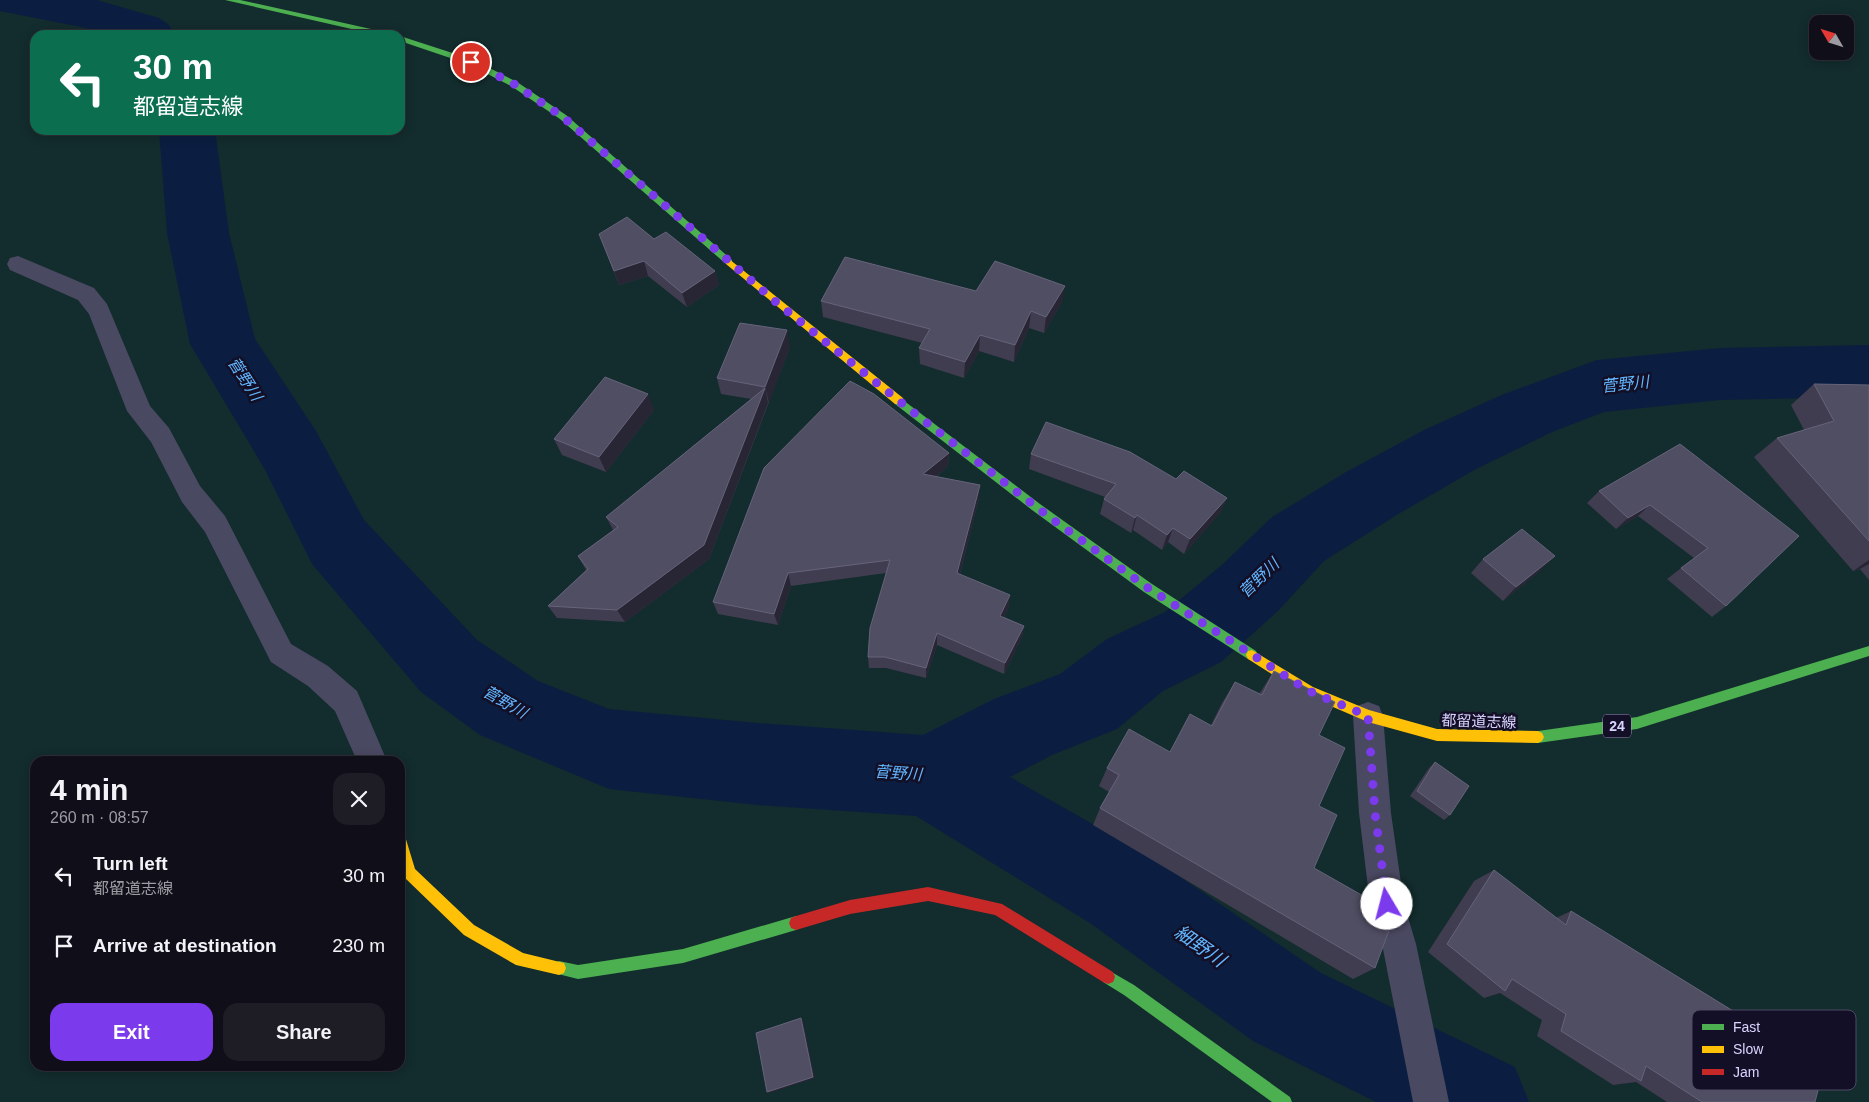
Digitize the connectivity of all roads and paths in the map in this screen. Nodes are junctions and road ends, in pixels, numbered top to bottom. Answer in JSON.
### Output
{"nodes":[{"id":1,"x":229,"y":0,"type":"edge"},
{"id":2,"x":367,"y":30,"type":"edge"},
{"id":3,"x":405,"y":39,"type":"edge"},
{"id":4,"x":18,"y":264,"type":"dead end"},
{"id":5,"x":1869,"y":651,"type":"edge"},
{"id":6,"x":1363,"y":714,"type":"junction"},
{"id":7,"x":370,"y":756,"type":"edge"},
{"id":8,"x":405,"y":857,"type":"edge"},
{"id":9,"x":1285,"y":1102,"type":"edge"},
{"id":10,"x":1431,"y":1102,"type":"edge"}],
"edges":[{"from":1,"to":2,"type":"main road"},
{"from":3,"to":6,"type":"main road","name":"都留道志線","number":"24"},
{"from":4,"to":7,"type":"street"},
{"from":5,"to":6,"type":"main road","name":"都留道志線","number":"24"},
{"from":6,"to":10,"type":"street"},
{"from":8,"to":9,"type":"main road"}]}
